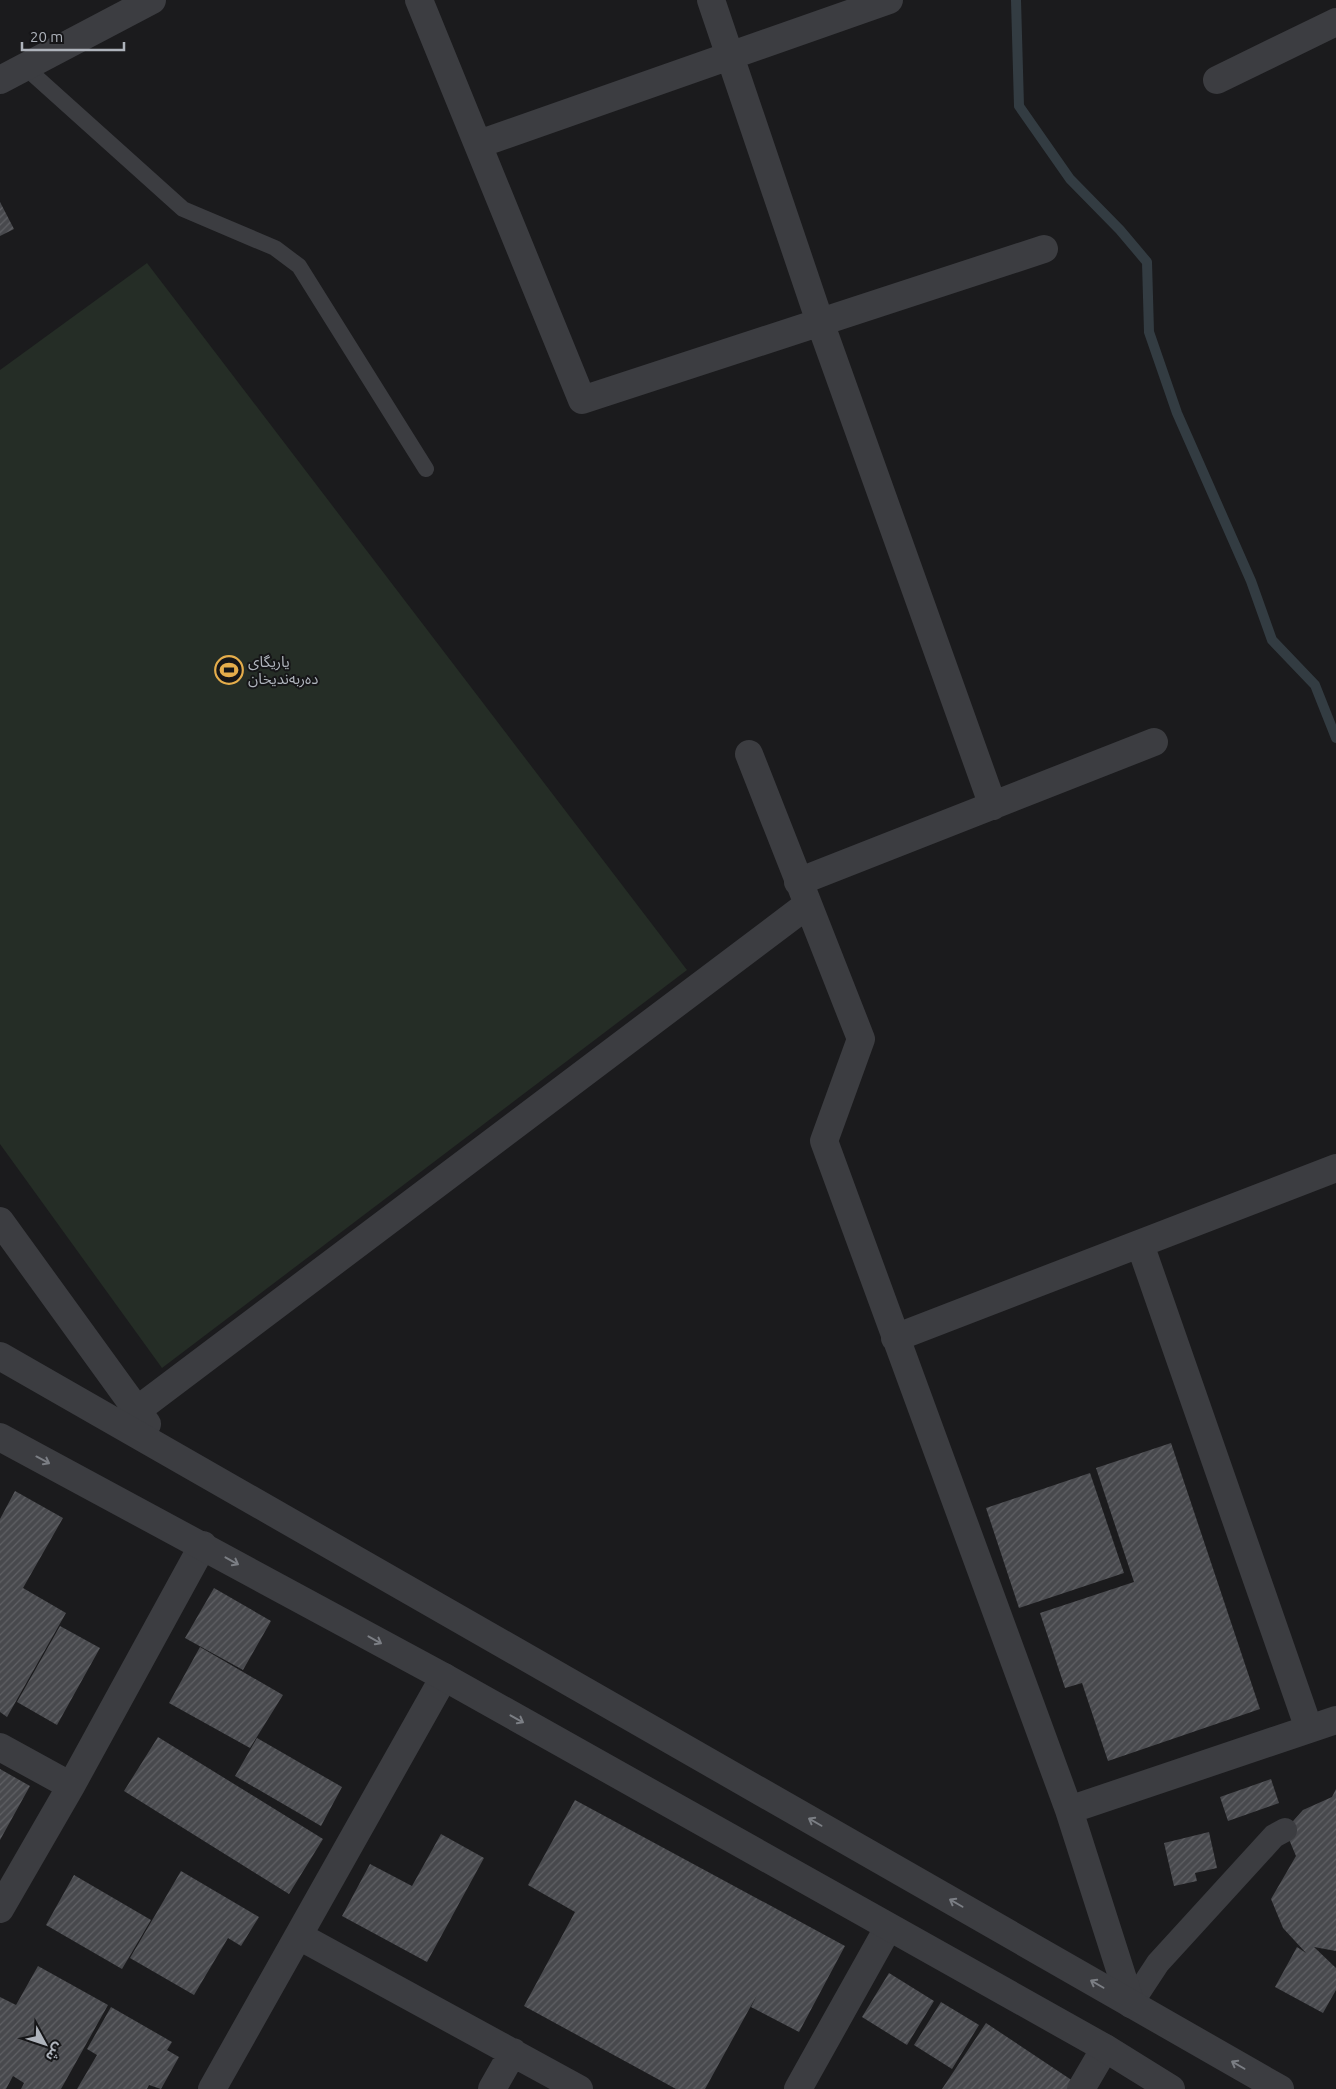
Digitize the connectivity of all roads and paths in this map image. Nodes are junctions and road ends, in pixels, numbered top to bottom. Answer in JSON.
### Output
{"nodes":[{"id":1,"x":152,"y":0,"type":"edge"},
{"id":2,"x":419,"y":0,"type":"edge"},
{"id":3,"x":711,"y":0,"type":"edge"},
{"id":4,"x":889,"y":0,"type":"edge"},
{"id":5,"x":1336,"y":22,"type":"edge"},
{"id":6,"x":731,"y":54,"type":"junction"},
{"id":7,"x":25,"y":67,"type":"junction"},
{"id":8,"x":0,"y":80,"type":"edge"},
{"id":9,"x":1217,"y":80,"type":"dead end"},
{"id":10,"x":479,"y":144,"type":"junction"},
{"id":11,"x":1044,"y":250,"type":"dead end"},
{"id":12,"x":820,"y":322,"type":"junction"},
{"id":13,"x":426,"y":469,"type":"dead end"},
{"id":14,"x":1154,"y":742,"type":"dead end"},
{"id":15,"x":749,"y":754,"type":"dead end"},
{"id":16,"x":993,"y":806,"type":"junction"},
{"id":17,"x":803,"y":894,"type":"junction"},
{"id":18,"x":1336,"y":1168,"type":"edge"},
{"id":19,"x":0,"y":1221,"type":"edge"},
{"id":20,"x":1140,"y":1244,"type":"junction"},
{"id":21,"x":895,"y":1338,"type":"junction"},
{"id":22,"x":0,"y":1356,"type":"edge"},
{"id":23,"x":128,"y":1416,"type":"junction"},
{"id":24,"x":0,"y":1437,"type":"edge"},
{"id":25,"x":202,"y":1545,"type":"junction"},
{"id":26,"x":444,"y":1677,"type":"junction"},
{"id":27,"x":1336,"y":1720,"type":"edge"},
{"id":28,"x":1309,"y":1729,"type":"junction"},
{"id":29,"x":0,"y":1747,"type":"edge"},
{"id":30,"x":70,"y":1786,"type":"junction"},
{"id":31,"x":1069,"y":1810,"type":"junction"},
{"id":32,"x":1285,"y":1830,"type":"dead end"},
{"id":33,"x":0,"y":1909,"type":"edge"},
{"id":34,"x":888,"y":1928,"type":"junction"},
{"id":35,"x":299,"y":1936,"type":"junction"},
{"id":36,"x":1132,"y":2004,"type":"junction"},
{"id":37,"x":1104,"y":2048,"type":"junction"},
{"id":38,"x":513,"y":2052,"type":"junction"},
{"id":39,"x":212,"y":2089,"type":"edge"},
{"id":40,"x":492,"y":2089,"type":"edge"},
{"id":41,"x":579,"y":2089,"type":"edge"},
{"id":42,"x":798,"y":2089,"type":"edge"},
{"id":43,"x":1081,"y":2089,"type":"edge"},
{"id":44,"x":1171,"y":2089,"type":"edge"},
{"id":45,"x":1280,"y":2089,"type":"edge"}],
"edges":[{"from":1,"to":7,"type":"street"},
{"from":2,"to":10,"type":"street"},
{"from":3,"to":6,"type":"street"},
{"from":4,"to":6,"type":"street"},
{"from":5,"to":9,"type":"street"},
{"from":6,"to":10,"type":"street"},
{"from":6,"to":12,"type":"street"},
{"from":7,"to":8,"type":"street"},
{"from":7,"to":13,"type":"lane"},
{"from":10,"to":12,"type":"street"},
{"from":11,"to":12,"type":"street"},
{"from":12,"to":16,"type":"street"},
{"from":14,"to":16,"type":"street"},
{"from":15,"to":17,"type":"street"},
{"from":16,"to":17,"type":"street"},
{"from":17,"to":21,"type":"street"},
{"from":17,"to":23,"type":"street"},
{"from":18,"to":20,"type":"street"},
{"from":19,"to":23,"type":"street"},
{"from":20,"to":21,"type":"street"},
{"from":20,"to":28,"type":"street"},
{"from":21,"to":31,"type":"street"},
{"from":22,"to":23,"type":"street"},
{"from":36,"to":23,"type":"street","one_way":true},
{"from":24,"to":25,"type":"street","one_way":true},
{"from":25,"to":26,"type":"street","one_way":true},
{"from":25,"to":30,"type":"street"},
{"from":26,"to":34,"type":"street","one_way":true},
{"from":26,"to":35,"type":"street"},
{"from":27,"to":28,"type":"street"},
{"from":28,"to":31,"type":"street"},
{"from":29,"to":30,"type":"street"},
{"from":30,"to":33,"type":"street"},
{"from":31,"to":36,"type":"street"},
{"from":32,"to":36,"type":"street"},
{"from":34,"to":37,"type":"street"},
{"from":34,"to":42,"type":"street"},
{"from":35,"to":38,"type":"street"},
{"from":35,"to":39,"type":"street"},
{"from":45,"to":36,"type":"street","one_way":true},
{"from":37,"to":43,"type":"street"},
{"from":37,"to":44,"type":"street"},
{"from":38,"to":40,"type":"street"},
{"from":38,"to":41,"type":"street"}]}
